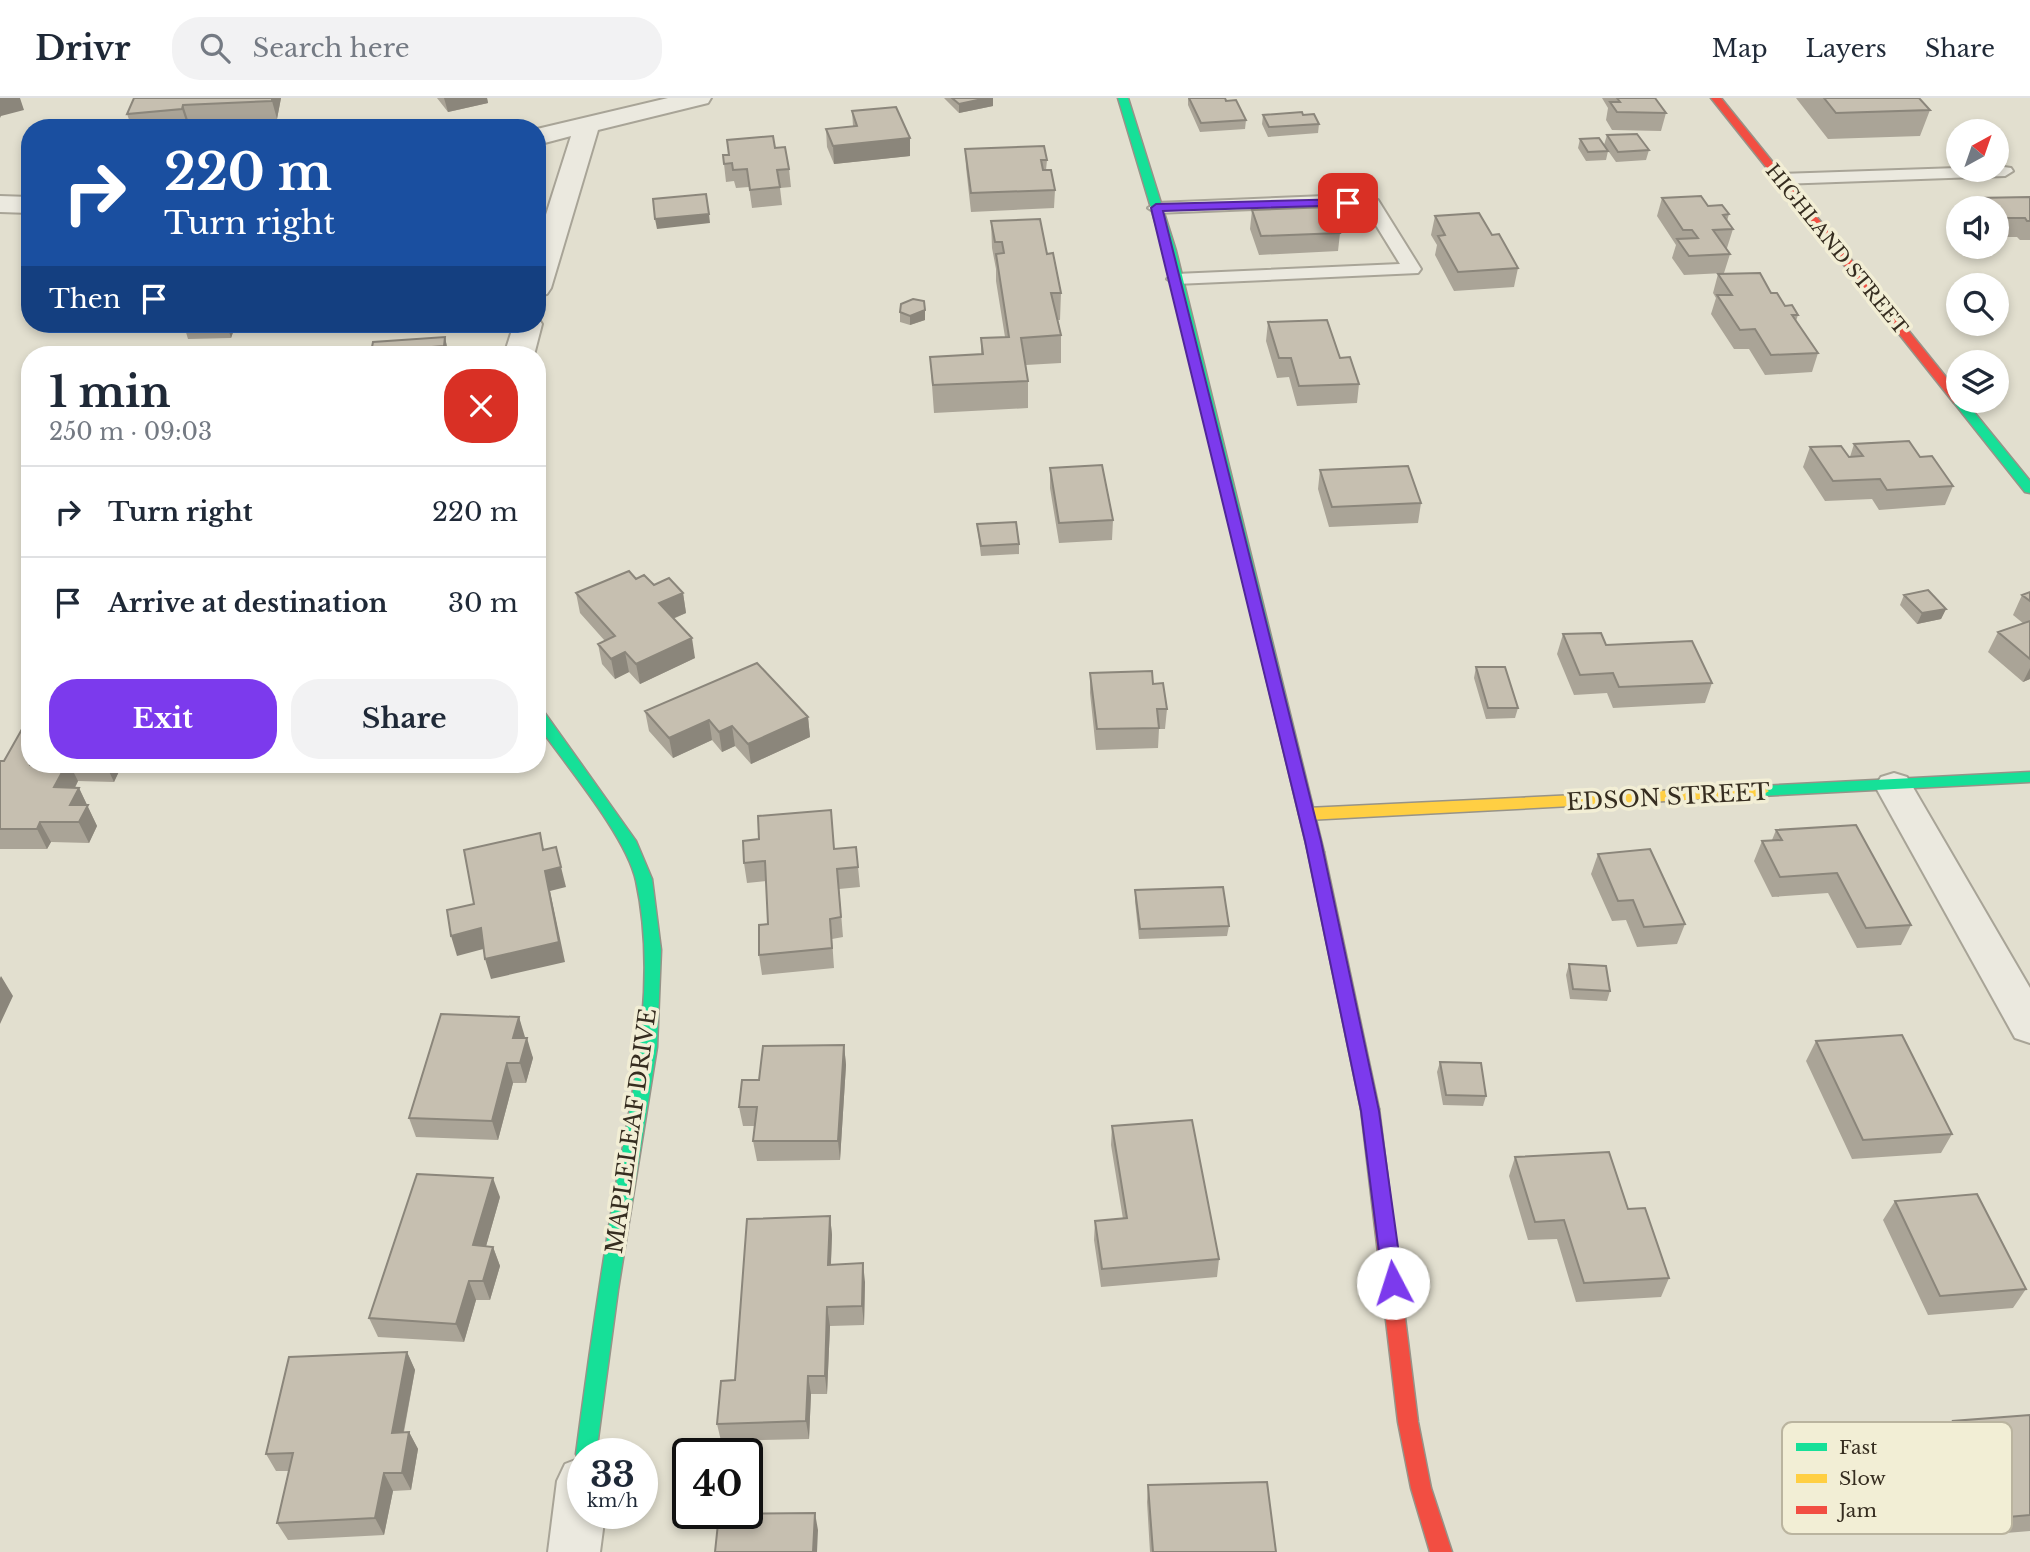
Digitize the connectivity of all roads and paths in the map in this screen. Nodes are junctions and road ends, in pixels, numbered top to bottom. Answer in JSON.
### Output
{"nodes":[{"id":1,"x":699,"y":98,"type":"edge"},
{"id":2,"x":1123,"y":98,"type":"edge"},
{"id":3,"x":1716,"y":98,"type":"edge"},
{"id":4,"x":587,"y":126,"type":"junction"},
{"id":5,"x":546,"y":135,"type":"edge"},
{"id":6,"x":1946,"y":173,"type":"edge"},
{"id":7,"x":1780,"y":179,"type":"junction"},
{"id":8,"x":1156,"y":208,"type":"junction"},
{"id":9,"x":546,"y":259,"type":"edge"},
{"id":10,"x":1176,"y":279,"type":"junction"},
{"id":11,"x":1946,"y":384,"type":"edge"},
{"id":12,"x":1969,"y":413,"type":"edge"},
{"id":13,"x":2030,"y":489,"type":"edge"},
{"id":14,"x":546,"y":726,"type":"edge"},
{"id":15,"x":2030,"y":777,"type":"edge"},
{"id":16,"x":1894,"y":786,"type":"junction"},
{"id":17,"x":1307,"y":814,"type":"junction"},
{"id":18,"x":2030,"y":1026,"type":"edge"},
{"id":19,"x":588,"y":1438,"type":"edge"},
{"id":20,"x":577,"y":1529,"type":"edge"},
{"id":21,"x":574,"y":1552,"type":"edge"},
{"id":22,"x":1441,"y":1552,"type":"edge"}],
"edges":[{"from":1,"to":4,"type":"street"},
{"from":2,"to":8,"type":"street"},
{"from":3,"to":7,"type":"street","name":"HIGHLAND STREET"},
{"from":4,"to":5,"type":"street"},
{"from":4,"to":9,"type":"street"},
{"from":6,"to":7,"type":"lane"},
{"from":7,"to":11,"type":"street","name":"HIGHLAND STREET"},
{"from":8,"to":10,"type":"street"},
{"from":8,"to":10,"type":"lane"},
{"from":10,"to":17,"type":"street"},
{"from":12,"to":13,"type":"street","name":"HIGHLAND STREET"},
{"from":14,"to":19,"type":"street","name":"MAPLELEAF DRIVE"},
{"from":15,"to":16,"type":"street","name":"EDSON STREET"},
{"from":16,"to":17,"type":"street","name":"EDSON STREET"},
{"from":16,"to":18,"type":"street"},
{"from":17,"to":22,"type":"street"},
{"from":20,"to":21,"type":"street"}]}
